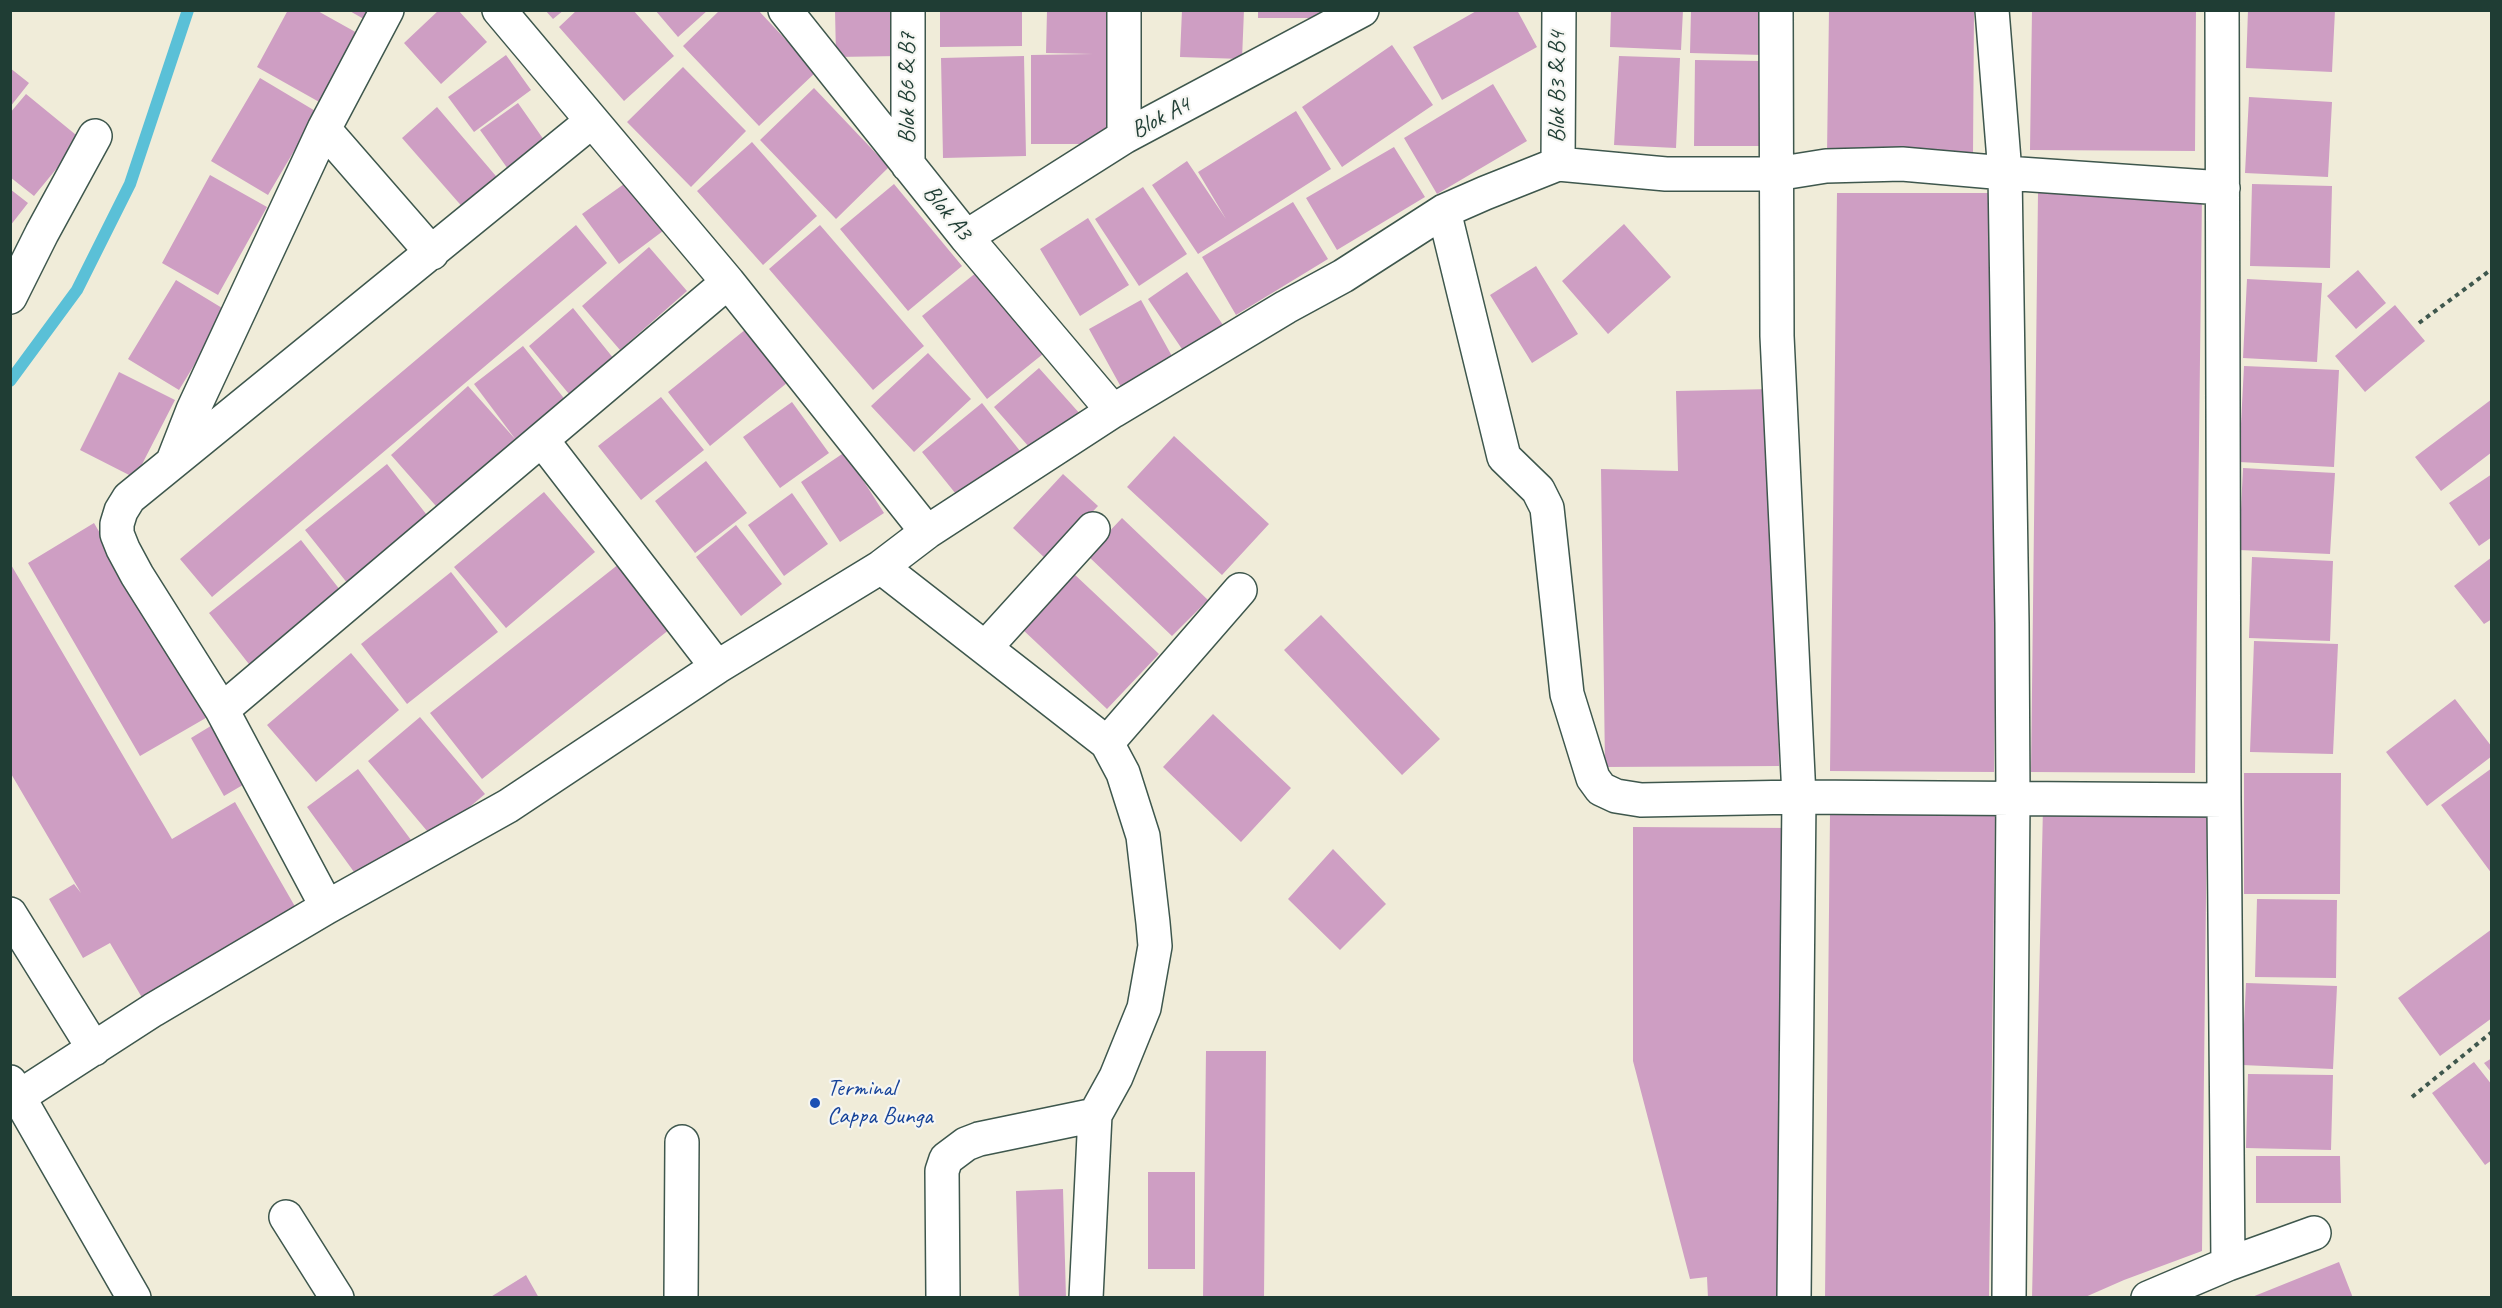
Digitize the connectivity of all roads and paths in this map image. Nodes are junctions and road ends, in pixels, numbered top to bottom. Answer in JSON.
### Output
{"nodes":[{"id":1,"x":387,"y":10,"type":"edge"},
{"id":2,"x":499,"y":10,"type":"edge"},
{"id":3,"x":785,"y":10,"type":"edge"},
{"id":4,"x":908,"y":10,"type":"edge"},
{"id":5,"x":1124,"y":10,"type":"edge"},
{"id":6,"x":1558,"y":10,"type":"edge"},
{"id":7,"x":1776,"y":10,"type":"edge"},
{"id":8,"x":1992,"y":10,"type":"edge"},
{"id":9,"x":2222,"y":10,"type":"edge"},
{"id":10,"x":1347,"y":15,"type":"edge"},
{"id":11,"x":592,"y":121,"type":"junction"},
{"id":12,"x":324,"y":129,"type":"junction"},
{"id":13,"x":95,"y":136,"type":"dead end"},
{"id":14,"x":1124,"y":137,"type":"junction"},
{"id":15,"x":1558,"y":164,"type":"junction"},
{"id":16,"x":908,"y":165,"type":"junction"},
{"id":17,"x":2005,"y":173,"type":"junction"},
{"id":18,"x":1776,"y":174,"type":"junction"},
{"id":19,"x":2223,"y":188,"type":"junction"},
{"id":20,"x":1444,"y":211,"type":"junction"},
{"id":21,"x":966,"y":237,"type":"junction"},
{"id":22,"x":432,"y":254,"type":"junction"},
{"id":23,"x":2492,"y":269,"type":"edge"},
{"id":24,"x":728,"y":282,"type":"junction"},
{"id":25,"x":10,"y":297,"type":"edge"},
{"id":26,"x":2419,"y":323,"type":"dead end"},
{"id":27,"x":1113,"y":411,"type":"junction"},
{"id":28,"x":542,"y":440,"type":"junction"},
{"id":29,"x":172,"y":463,"type":"junction"},
{"id":30,"x":1093,"y":529,"type":"dead end"},
{"id":31,"x":927,"y":532,"type":"junction"},
{"id":32,"x":881,"y":567,"type":"junction"},
{"id":33,"x":1240,"y":590,"type":"dead end"},
{"id":34,"x":984,"y":648,"type":"junction"},
{"id":35,"x":717,"y":667,"type":"junction"},
{"id":36,"x":222,"y":710,"type":"junction"},
{"id":37,"x":1107,"y":743,"type":"junction"},
{"id":38,"x":1799,"y":797,"type":"junction"},
{"id":39,"x":2013,"y":799,"type":"junction"},
{"id":40,"x":2224,"y":800,"type":"junction"},
{"id":41,"x":327,"y":907,"type":"junction"},
{"id":42,"x":10,"y":914,"type":"edge"},
{"id":43,"x":2492,"y":1032,"type":"edge"},
{"id":44,"x":94,"y":1049,"type":"junction"},
{"id":45,"x":15,"y":1089,"type":"edge"},
{"id":46,"x":2412,"y":1097,"type":"dead end"},
{"id":47,"x":1095,"y":1114,"type":"junction"},
{"id":48,"x":682,"y":1142,"type":"dead end"},
{"id":49,"x":286,"y":1217,"type":"dead end"},
{"id":50,"x":2314,"y":1233,"type":"dead end"},
{"id":51,"x":2228,"y":1264,"type":"junction"},
{"id":52,"x":134,"y":1298,"type":"edge"},
{"id":53,"x":337,"y":1298,"type":"edge"},
{"id":54,"x":681,"y":1298,"type":"edge"},
{"id":55,"x":943,"y":1298,"type":"edge"},
{"id":56,"x":1086,"y":1298,"type":"edge"},
{"id":57,"x":1794,"y":1298,"type":"edge"},
{"id":58,"x":2008,"y":1298,"type":"edge"},
{"id":59,"x":2148,"y":1298,"type":"edge"}],
"edges":[{"from":1,"to":12,"type":"main road"},
{"from":2,"to":11,"type":"main road"},
{"from":3,"to":16,"type":"main road","name":"Blok A3"},
{"from":4,"to":16,"type":"main road","name":"Blok B6 & B7"},
{"from":5,"to":14,"type":"main road"},
{"from":6,"to":15,"type":"main road","name":"Blok B3 & B4"},
{"from":7,"to":18,"type":"main road"},
{"from":8,"to":17,"type":"main road"},
{"from":9,"to":19,"type":"main road"},
{"from":10,"to":14,"type":"main road","name":"Blok A4"},
{"from":11,"to":22,"type":"main road"},
{"from":11,"to":24,"type":"main road"},
{"from":12,"to":22,"type":"main road"},
{"from":12,"to":29,"type":"main road"},
{"from":13,"to":25,"type":"main road"},
{"from":14,"to":21,"type":"main road","name":"Blok A4"},
{"from":15,"to":18,"type":"main road"},
{"from":15,"to":20,"type":"main road"},
{"from":16,"to":21,"type":"main road","name":"Blok A3"},
{"from":17,"to":18,"type":"main road"},
{"from":17,"to":19,"type":"main road"},
{"from":17,"to":39,"type":"main road"},
{"from":18,"to":38,"type":"main road"},
{"from":19,"to":40,"type":"main road"},
{"from":20,"to":27,"type":"main road"},
{"from":20,"to":38,"type":"main road"},
{"from":21,"to":27,"type":"main road","name":"Blok A3"},
{"from":22,"to":29,"type":"main road"},
{"from":23,"to":26,"type":"path"},
{"from":24,"to":28,"type":"main road"},
{"from":24,"to":31,"type":"main road"},
{"from":27,"to":31,"type":"main road"},
{"from":28,"to":35,"type":"main road"},
{"from":28,"to":36,"type":"main road"},
{"from":29,"to":36,"type":"main road"},
{"from":30,"to":34,"type":"main road"},
{"from":31,"to":32,"type":"main road"},
{"from":32,"to":34,"type":"main road"},
{"from":32,"to":35,"type":"main road"},
{"from":33,"to":37,"type":"main road"},
{"from":34,"to":37,"type":"main road"},
{"from":35,"to":41,"type":"main road"},
{"from":36,"to":41,"type":"main road"},
{"from":37,"to":47,"type":"main road"},
{"from":38,"to":39,"type":"main road"},
{"from":38,"to":57,"type":"main road"},
{"from":39,"to":40,"type":"main road"},
{"from":39,"to":58,"type":"main road"},
{"from":40,"to":51,"type":"main road"},
{"from":41,"to":44,"type":"main road"},
{"from":42,"to":44,"type":"main road"},
{"from":43,"to":46,"type":"path"},
{"from":44,"to":45,"type":"main road"},
{"from":45,"to":52,"type":"main road"},
{"from":47,"to":55,"type":"main road"},
{"from":47,"to":56,"type":"main road"},
{"from":48,"to":54,"type":"main road"},
{"from":49,"to":53,"type":"main road"},
{"from":50,"to":51,"type":"main road"},
{"from":51,"to":59,"type":"main road"}]}
